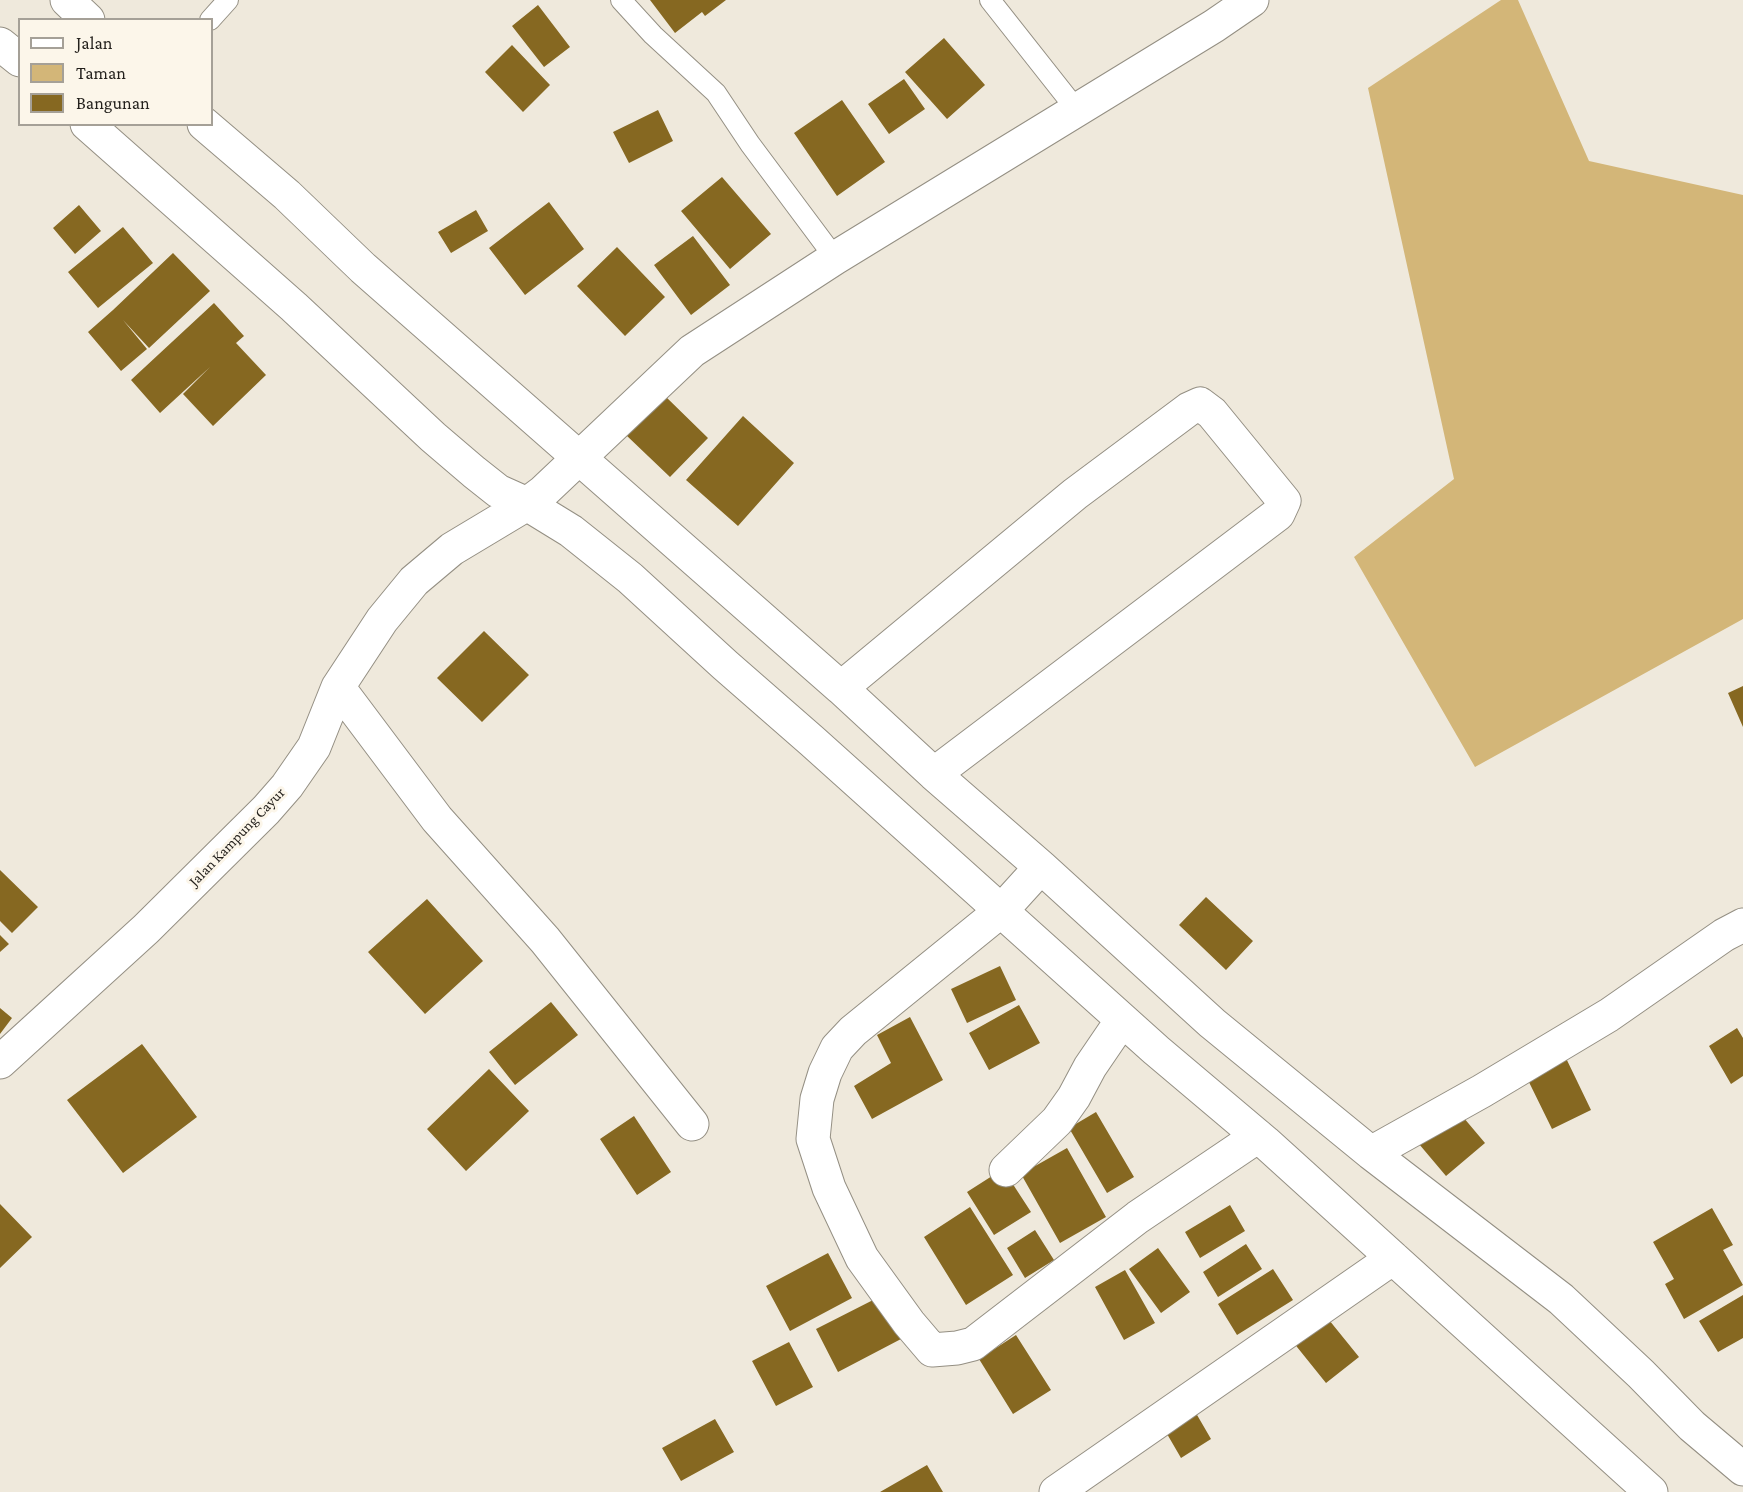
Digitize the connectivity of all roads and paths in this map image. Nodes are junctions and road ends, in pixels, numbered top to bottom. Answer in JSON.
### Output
{"nodes":[{"id":1,"x":67,"y":0,"type":"edge"},
{"id":2,"x":228,"y":0,"type":"edge"},
{"id":3,"x":621,"y":0,"type":"edge"},
{"id":4,"x":990,"y":0,"type":"edge"},
{"id":5,"x":1252,"y":0,"type":"edge"},
{"id":6,"x":86,"y":18,"type":"edge"},
{"id":7,"x":212,"y":18,"type":"edge"},
{"id":8,"x":0,"y":44,"type":"edge"},
{"id":9,"x":18,"y":58,"type":"edge"},
{"id":10,"x":1076,"y":109,"type":"junction"},
{"id":11,"x":206,"y":126,"type":"edge"},
{"id":12,"x":98,"y":128,"type":"edge"},
{"id":13,"x":835,"y":258,"type":"junction"},
{"id":14,"x":573,"y":463,"type":"junction"},
{"id":15,"x":535,"y":498,"type":"junction"},
{"id":16,"x":338,"y":687,"type":"junction"},
{"id":17,"x":841,"y":688,"type":"junction"},
{"id":18,"x":934,"y":774,"type":"junction"},
{"id":19,"x":1041,"y":867,"type":"junction"},
{"id":20,"x":1002,"y":910,"type":"junction"},
{"id":21,"x":1743,"y":925,"type":"edge"},
{"id":22,"x":1122,"y":1020,"type":"junction"},
{"id":23,"x":0,"y":1062,"type":"edge"},
{"id":24,"x":692,"y":1124,"type":"dead end"},
{"id":25,"x":1258,"y":1136,"type":"junction"},
{"id":26,"x":1371,"y":1153,"type":"junction"},
{"id":27,"x":1006,"y":1170,"type":"dead end"},
{"id":28,"x":1393,"y":1258,"type":"junction"},
{"id":29,"x":1743,"y":1470,"type":"edge"},
{"id":30,"x":1056,"y":1492,"type":"edge"},
{"id":31,"x":1652,"y":1492,"type":"edge"}],
"edges":[{"from":1,"to":6,"type":"street"},
{"from":2,"to":7,"type":"lane"},
{"from":3,"to":13,"type":"lane"},
{"from":4,"to":10,"type":"lane"},
{"from":5,"to":10,"type":"street","name":"Jalan Kampung Cayur"},
{"from":8,"to":9,"type":"street"},
{"from":10,"to":13,"type":"street","name":"Jalan Kampung Cayur"},
{"from":11,"to":14,"type":"street"},
{"from":12,"to":15,"type":"street"},
{"from":13,"to":14,"type":"street","name":"Jalan Kampung Cayur"},
{"from":14,"to":15,"type":"street","name":"Jalan Kampung Cayur"},
{"from":14,"to":17,"type":"street"},
{"from":15,"to":16,"type":"street","name":"Jalan Kampung Cayur"},
{"from":15,"to":20,"type":"street"},
{"from":16,"to":23,"type":"street","name":"Jalan Kampung Cayur"},
{"from":16,"to":24,"type":"street"},
{"from":17,"to":18,"type":"street"},
{"from":17,"to":18,"type":"street"},
{"from":18,"to":19,"type":"street"},
{"from":19,"to":20,"type":"street"},
{"from":19,"to":26,"type":"street"},
{"from":20,"to":22,"type":"street"},
{"from":20,"to":25,"type":"street"},
{"from":21,"to":26,"type":"street"},
{"from":22,"to":25,"type":"street"},
{"from":22,"to":27,"type":"street"},
{"from":25,"to":28,"type":"street"},
{"from":26,"to":29,"type":"street"},
{"from":28,"to":30,"type":"street"},
{"from":28,"to":31,"type":"street"}]}
